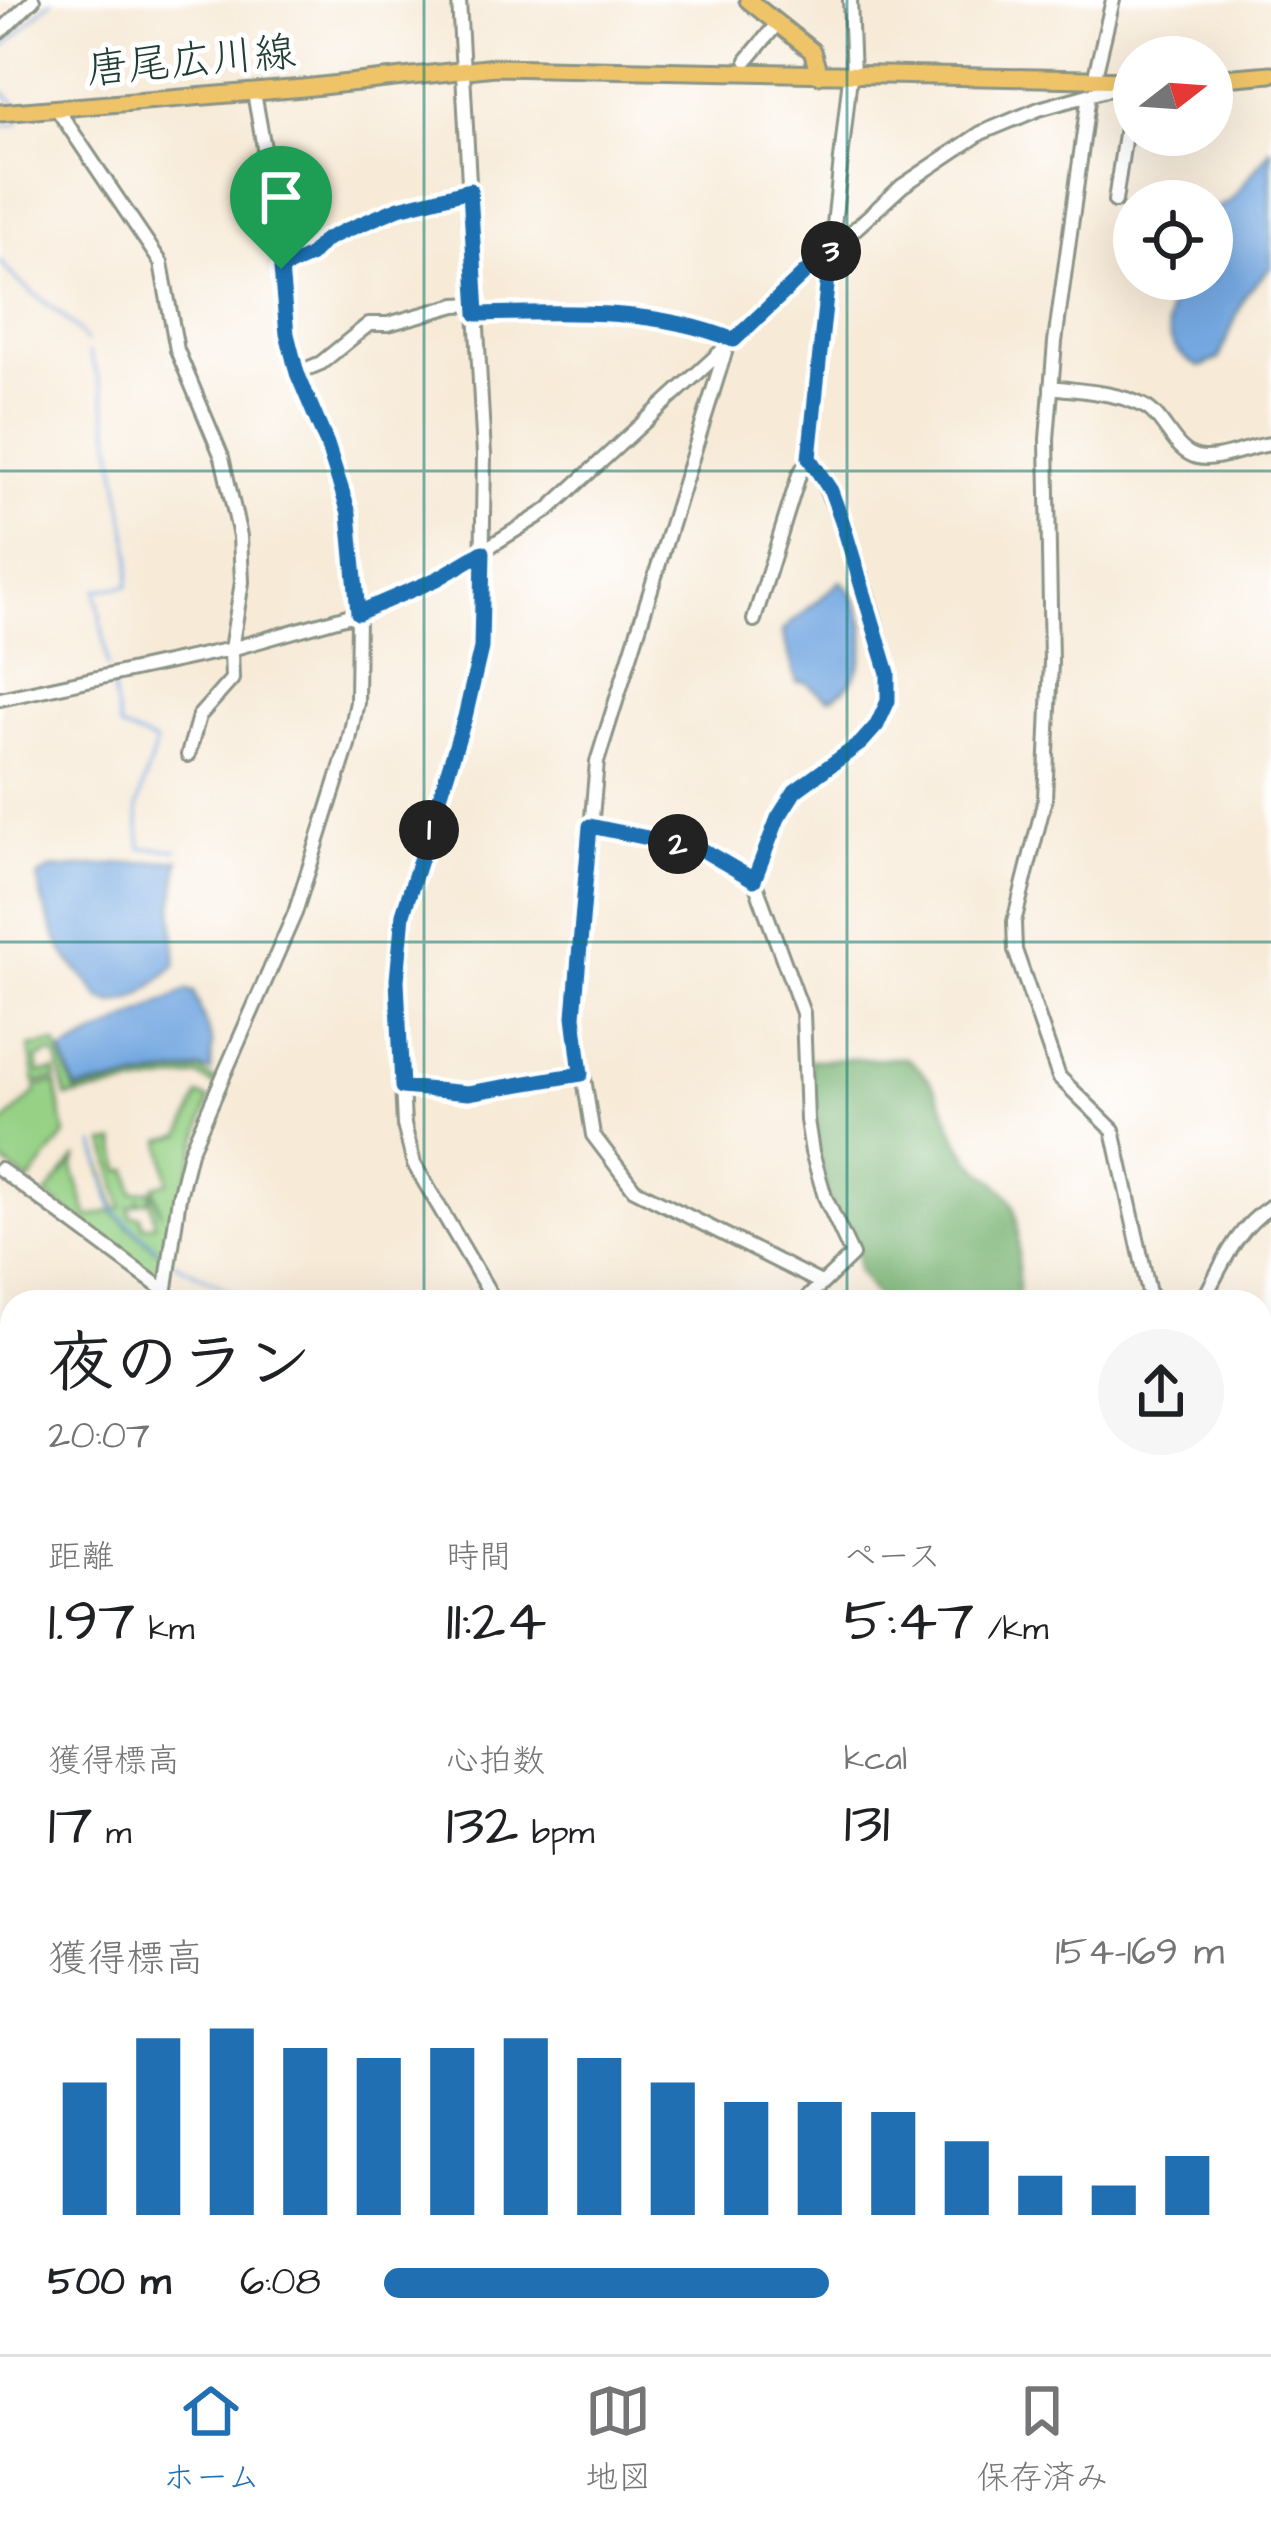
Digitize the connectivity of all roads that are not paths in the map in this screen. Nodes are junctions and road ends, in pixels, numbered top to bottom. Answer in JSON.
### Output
{"nodes":[{"id":1,"x":34,"y":0,"type":"edge"},
{"id":2,"x":459,"y":0,"type":"edge"},
{"id":3,"x":748,"y":0,"type":"edge"},
{"id":4,"x":850,"y":0,"type":"edge"},
{"id":5,"x":1113,"y":0,"type":"edge"},
{"id":6,"x":776,"y":25,"type":"junction"},
{"id":7,"x":0,"y":32,"type":"edge"},
{"id":8,"x":747,"y":60,"type":"dead end"},
{"id":9,"x":463,"y":71,"type":"junction"},
{"id":10,"x":1271,"y":74,"type":"edge"},
{"id":11,"x":819,"y":75,"type":"junction"},
{"id":12,"x":852,"y":76,"type":"junction"},
{"id":13,"x":1233,"y":77,"type":"edge"},
{"id":14,"x":1113,"y":83,"type":"edge"},
{"id":15,"x":1091,"y":88,"type":"junction"},
{"id":16,"x":254,"y":93,"type":"junction"},
{"id":17,"x":57,"y":109,"type":"junction"},
{"id":18,"x":0,"y":113,"type":"edge"},
{"id":19,"x":470,"y":190,"type":"junction"},
{"id":20,"x":831,"y":248,"type":"junction"},
{"id":21,"x":281,"y":269,"type":"junction"},
{"id":22,"x":476,"y":309,"type":"junction"},
{"id":23,"x":730,"y":344,"type":"junction"},
{"id":24,"x":297,"y":373,"type":"junction"},
{"id":25,"x":1051,"y":387,"type":"junction"},
{"id":26,"x":1271,"y":444,"type":"edge"},
{"id":27,"x":809,"y":458,"type":"junction"},
{"id":28,"x":483,"y":552,"type":"junction"},
{"id":29,"x":358,"y":613,"type":"junction"},
{"id":30,"x":754,"y":620,"type":"dead end"},
{"id":31,"x":231,"y":649,"type":"junction"},
{"id":32,"x":0,"y":699,"type":"edge"},
{"id":33,"x":188,"y":755,"type":"dead end"},
{"id":34,"x":590,"y":826,"type":"junction"},
{"id":35,"x":754,"y":880,"type":"junction"},
{"id":36,"x":581,"y":1074,"type":"junction"},
{"id":37,"x":402,"y":1087,"type":"junction"},
{"id":38,"x":0,"y":1169,"type":"edge"},
{"id":39,"x":1271,"y":1205,"type":"edge"},
{"id":40,"x":820,"y":1283,"type":"junction"},
{"id":41,"x":157,"y":1290,"type":"edge"},
{"id":42,"x":166,"y":1290,"type":"edge"},
{"id":43,"x":488,"y":1290,"type":"edge"},
{"id":44,"x":814,"y":1290,"type":"edge"},
{"id":45,"x":1148,"y":1290,"type":"edge"},
{"id":46,"x":1208,"y":1290,"type":"edge"}],
"edges":[{"from":1,"to":7,"type":"street"},
{"from":2,"to":9,"type":"street"},
{"from":3,"to":6,"type":"main road"},
{"from":4,"to":12,"type":"street"},
{"from":5,"to":15,"type":"street"},
{"from":6,"to":8,"type":"street"},
{"from":6,"to":11,"type":"main road"},
{"from":9,"to":11,"type":"main road","name":"唐尾広川線"},
{"from":9,"to":16,"type":"main road","name":"唐尾広川線"},
{"from":9,"to":19,"type":"street"},
{"from":10,"to":13,"type":"main road"},
{"from":11,"to":12,"type":"main road","name":"唐尾広川線"},
{"from":12,"to":15,"type":"main road","name":"唐尾広川線"},
{"from":12,"to":20,"type":"street"},
{"from":14,"to":15,"type":"main road","name":"唐尾広川線"},
{"from":15,"to":20,"type":"street"},
{"from":15,"to":25,"type":"street"},
{"from":16,"to":17,"type":"main road","name":"唐尾広川線"},
{"from":16,"to":21,"type":"street"},
{"from":17,"to":18,"type":"main road","name":"唐尾広川線"},
{"from":17,"to":31,"type":"street"},
{"from":19,"to":21,"type":"street"},
{"from":19,"to":22,"type":"street"},
{"from":20,"to":23,"type":"street"},
{"from":20,"to":27,"type":"street"},
{"from":21,"to":24,"type":"street"},
{"from":22,"to":23,"type":"street"},
{"from":22,"to":24,"type":"street"},
{"from":22,"to":28,"type":"street"},
{"from":23,"to":28,"type":"street"},
{"from":23,"to":34,"type":"street"},
{"from":24,"to":29,"type":"street"},
{"from":25,"to":26,"type":"street"},
{"from":25,"to":45,"type":"street"},
{"from":27,"to":30,"type":"street"},
{"from":27,"to":35,"type":"street"},
{"from":28,"to":29,"type":"street"},
{"from":28,"to":37,"type":"street"},
{"from":29,"to":31,"type":"street"},
{"from":29,"to":42,"type":"street"},
{"from":31,"to":32,"type":"street"},
{"from":31,"to":33,"type":"street"},
{"from":34,"to":35,"type":"street"},
{"from":34,"to":36,"type":"street"},
{"from":35,"to":40,"type":"street"},
{"from":36,"to":37,"type":"street"},
{"from":36,"to":40,"type":"street"},
{"from":37,"to":43,"type":"street"},
{"from":38,"to":41,"type":"street"},
{"from":39,"to":46,"type":"street"},
{"from":40,"to":44,"type":"street"}]}
